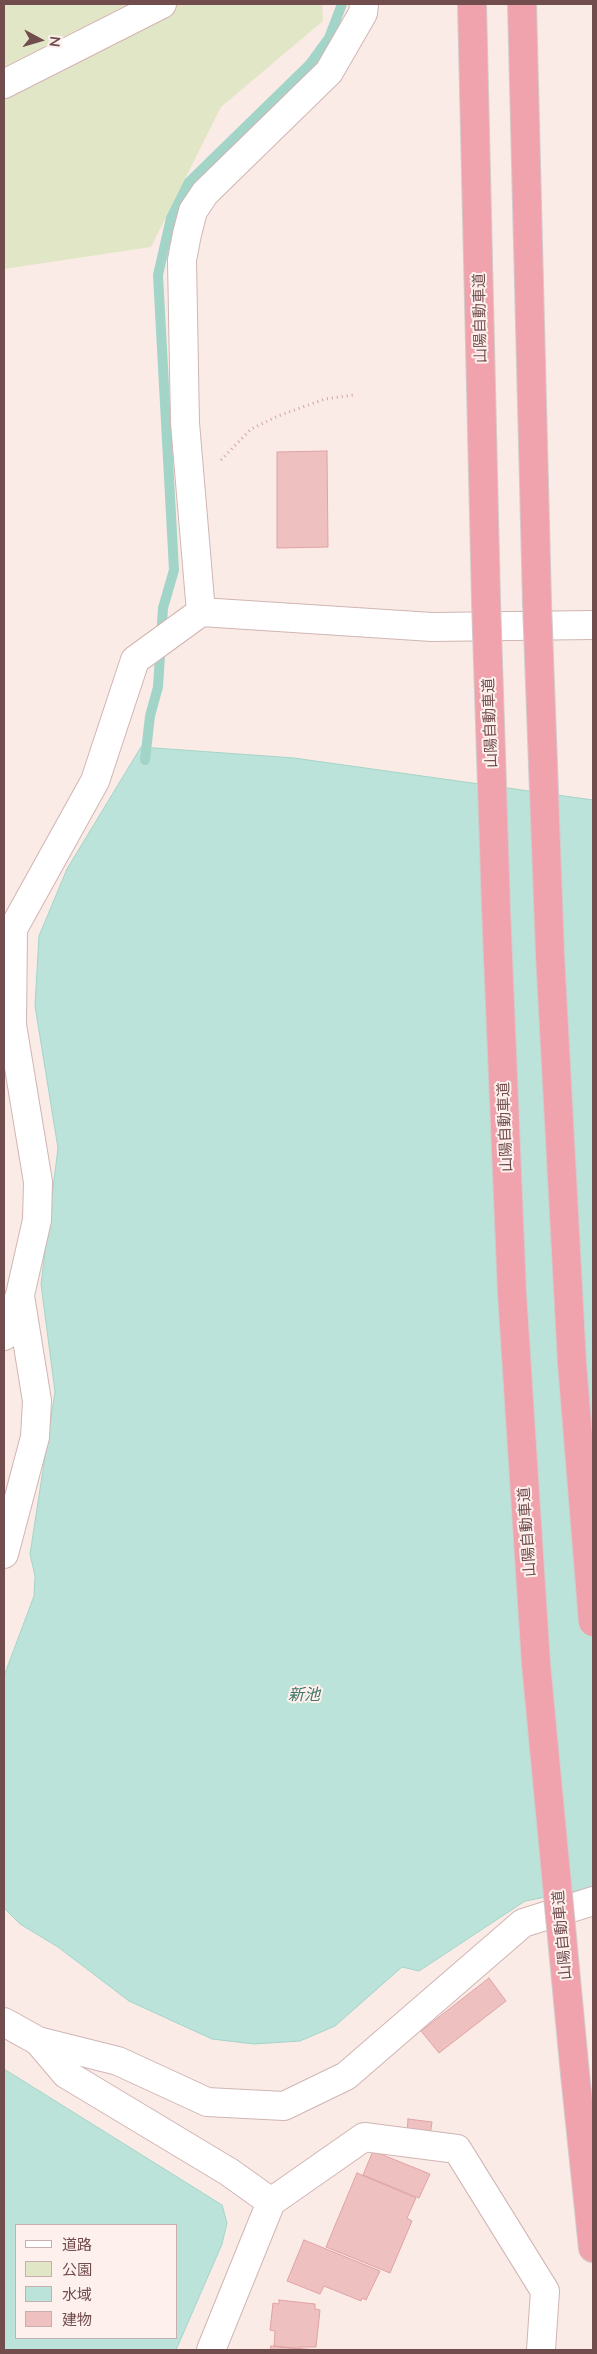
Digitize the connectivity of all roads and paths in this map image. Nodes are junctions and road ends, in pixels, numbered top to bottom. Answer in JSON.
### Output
{"nodes":[{"id":1,"x":162,"y":4,"type":"edge"},
{"id":2,"x":364,"y":4,"type":"edge"},
{"id":3,"x":472,"y":4,"type":"edge"},
{"id":4,"x":522,"y":4,"type":"edge"},
{"id":5,"x":4,"y":84,"type":"edge"},
{"id":6,"x":353,"y":395,"type":"dead end"},
{"id":7,"x":190,"y":482,"type":"junction"},
{"id":8,"x":201,"y":612,"type":"junction"},
{"id":9,"x":593,"y":626,"type":"edge"},
{"id":10,"x":8,"y":930,"type":"edge"},
{"id":11,"x":20,"y":1295,"type":"junction"},
{"id":12,"x":4,"y":1336,"type":"edge"},
{"id":13,"x":4,"y":1554,"type":"edge"},
{"id":14,"x":593,"y":1622,"type":"edge"},
{"id":15,"x":593,"y":1901,"type":"edge"},
{"id":16,"x":4,"y":2022,"type":"edge"},
{"id":17,"x":38,"y":2041,"type":"junction"},
{"id":18,"x":272,"y":2202,"type":"junction"},
{"id":19,"x":593,"y":2248,"type":"edge"},
{"id":20,"x":211,"y":2350,"type":"edge"},
{"id":21,"x":541,"y":2350,"type":"edge"}],
"edges":[{"from":1,"to":5,"type":"street"},
{"from":2,"to":7,"type":"street"},
{"from":3,"to":19,"type":"highway","name":"山陽自動車道","bridge":true},
{"from":4,"to":14,"type":"highway","bridge":true},
{"from":6,"to":7,"type":"path"},
{"from":7,"to":8,"type":"street"},
{"from":8,"to":9,"type":"street"},
{"from":8,"to":10,"type":"street"},
{"from":10,"to":11,"type":"street"},
{"from":11,"to":12,"type":"street"},
{"from":11,"to":13,"type":"street"},
{"from":15,"to":17,"type":"street"},
{"from":16,"to":17,"type":"street"},
{"from":17,"to":18,"type":"street"},
{"from":18,"to":20,"type":"street"},
{"from":18,"to":21,"type":"street"}]}
